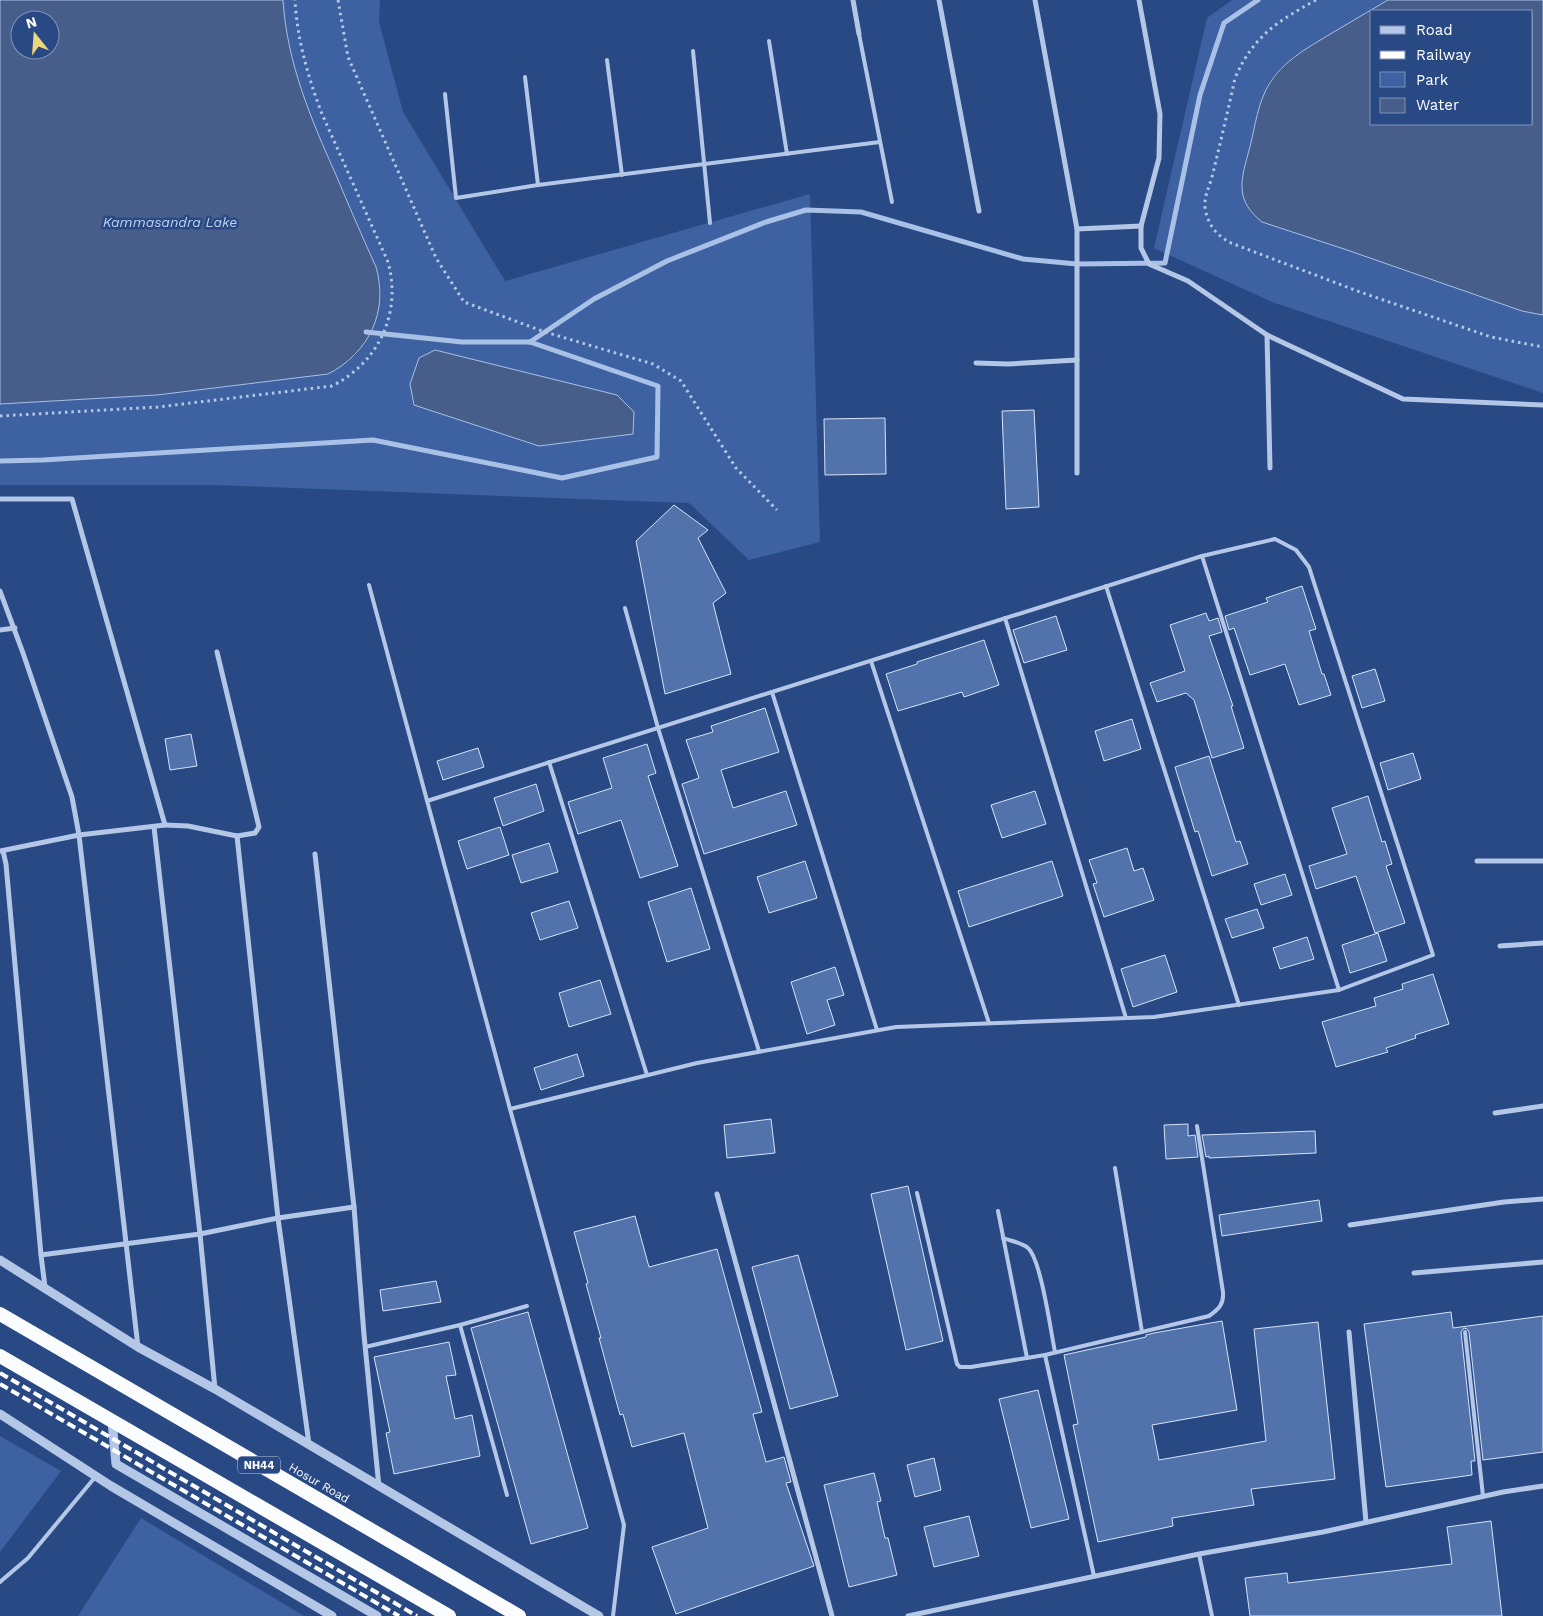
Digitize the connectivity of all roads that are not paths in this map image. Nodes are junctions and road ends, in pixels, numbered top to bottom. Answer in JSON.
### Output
{"nodes":[{"id":1,"x":853,"y":0,"type":"edge"},
{"id":2,"x":939,"y":0,"type":"edge"},
{"id":3,"x":1035,"y":0,"type":"edge"},
{"id":4,"x":1139,"y":0,"type":"edge"},
{"id":5,"x":859,"y":34,"type":"joint"},
{"id":6,"x":769,"y":41,"type":"dead end"},
{"id":7,"x":693,"y":52,"type":"dead end"},
{"id":8,"x":607,"y":60,"type":"dead end"},
{"id":9,"x":525,"y":77,"type":"dead end"},
{"id":10,"x":445,"y":94,"type":"dead end"},
{"id":11,"x":880,"y":142,"type":"junction"},
{"id":12,"x":787,"y":154,"type":"junction"},
{"id":13,"x":704,"y":164,"type":"junction"},
{"id":14,"x":622,"y":175,"type":"junction"},
{"id":15,"x":538,"y":186,"type":"junction"},
{"id":16,"x":892,"y":202,"type":"dead end"},
{"id":17,"x":979,"y":211,"type":"dead end"},
{"id":18,"x":710,"y":222,"type":"dead end"},
{"id":19,"x":1140,"y":226,"type":"junction"},
{"id":20,"x":1077,"y":229,"type":"junction"},
{"id":21,"x":1267,"y":335,"type":"junction"},
{"id":22,"x":1077,"y":360,"type":"junction"},
{"id":23,"x":976,"y":363,"type":"dead end"},
{"id":24,"x":1543,"y":406,"type":"edge"},
{"id":25,"x":1270,"y":468,"type":"dead end"},
{"id":26,"x":1077,"y":473,"type":"dead end"},
{"id":27,"x":0,"y":499,"type":"edge"},
{"id":28,"x":1202,"y":556,"type":"junction"},
{"id":29,"x":369,"y":585,"type":"dead end"},
{"id":30,"x":1106,"y":586,"type":"junction"},
{"id":31,"x":0,"y":591,"type":"edge"},
{"id":32,"x":624,"y":608,"type":"dead end"},
{"id":33,"x":1005,"y":618,"type":"junction"},
{"id":34,"x":14,"y":628,"type":"junction"},
{"id":35,"x":0,"y":630,"type":"edge"},
{"id":36,"x":216,"y":652,"type":"dead end"},
{"id":37,"x":871,"y":661,"type":"junction"},
{"id":38,"x":772,"y":692,"type":"junction"},
{"id":39,"x":658,"y":728,"type":"junction"},
{"id":40,"x":549,"y":762,"type":"junction"},
{"id":41,"x":427,"y":801,"type":"junction"},
{"id":42,"x":165,"y":825,"type":"junction"},
{"id":43,"x":154,"y":827,"type":"junction"},
{"id":44,"x":79,"y":835,"type":"junction"},
{"id":45,"x":237,"y":836,"type":"junction"},
{"id":46,"x":2,"y":851,"type":"edge"},
{"id":47,"x":315,"y":854,"type":"dead end"},
{"id":48,"x":1543,"y":861,"type":"edge"},
{"id":49,"x":1477,"y":862,"type":"dead end"},
{"id":50,"x":1543,"y":943,"type":"edge"},
{"id":51,"x":1500,"y":946,"type":"dead end"},
{"id":52,"x":1340,"y":990,"type":"junction"},
{"id":53,"x":1239,"y":1005,"type":"junction"},
{"id":54,"x":1126,"y":1018,"type":"junction"},
{"id":55,"x":989,"y":1023,"type":"junction"},
{"id":56,"x":877,"y":1030,"type":"junction"},
{"id":57,"x":759,"y":1051,"type":"junction"},
{"id":58,"x":647,"y":1075,"type":"junction"},
{"id":59,"x":1543,"y":1106,"type":"edge"},
{"id":60,"x":510,"y":1109,"type":"junction"},
{"id":61,"x":1495,"y":1114,"type":"dead end"},
{"id":62,"x":1198,"y":1126,"type":"dead end"},
{"id":63,"x":1115,"y":1168,"type":"dead end"},
{"id":64,"x":917,"y":1193,"type":"dead end"},
{"id":65,"x":718,"y":1194,"type":"dead end"},
{"id":66,"x":1543,"y":1199,"type":"edge"},
{"id":67,"x":354,"y":1208,"type":"junction"},
{"id":68,"x":998,"y":1211,"type":"dead end"},
{"id":69,"x":278,"y":1218,"type":"junction"},
{"id":70,"x":1350,"y":1225,"type":"dead end"},
{"id":71,"x":200,"y":1234,"type":"junction"},
{"id":72,"x":1003,"y":1238,"type":"junction"},
{"id":73,"x":126,"y":1244,"type":"junction"},
{"id":74,"x":41,"y":1255,"type":"junction"},
{"id":75,"x":0,"y":1260,"type":"edge"},
{"id":76,"x":1543,"y":1262,"type":"edge"},
{"id":77,"x":1414,"y":1273,"type":"dead end"},
{"id":78,"x":45,"y":1290,"type":"junction"},
{"id":79,"x":527,"y":1306,"type":"dead end"},
{"id":80,"x":0,"y":1314,"type":"edge"},
{"id":81,"x":460,"y":1325,"type":"junction"},
{"id":82,"x":1142,"y":1332,"type":"junction"},
{"id":83,"x":1349,"y":1332,"type":"dead end"},
{"id":84,"x":1465,"y":1332,"type":"dead end"},
{"id":85,"x":138,"y":1347,"type":"junction"},
{"id":86,"x":365,"y":1347,"type":"junction"},
{"id":87,"x":1055,"y":1352,"type":"junction"},
{"id":88,"x":1044,"y":1354,"type":"junction"},
{"id":89,"x":0,"y":1356,"type":"edge"},
{"id":90,"x":1027,"y":1358,"type":"junction"},
{"id":91,"x":215,"y":1389,"type":"junction"},
{"id":92,"x":0,"y":1414,"type":"edge"},
{"id":93,"x":112,"y":1421,"type":"junction"},
{"id":94,"x":309,"y":1445,"type":"junction"},
{"id":95,"x":96,"y":1476,"type":"junction"},
{"id":96,"x":1543,"y":1486,"type":"edge"},
{"id":97,"x":379,"y":1487,"type":"junction"},
{"id":98,"x":507,"y":1495,"type":"dead end"},
{"id":99,"x":1483,"y":1496,"type":"junction"},
{"id":100,"x":1366,"y":1522,"type":"junction"},
{"id":101,"x":1199,"y":1554,"type":"junction"},
{"id":102,"x":1094,"y":1576,"type":"junction"},
{"id":103,"x":0,"y":1582,"type":"edge"},
{"id":104,"x":332,"y":1616,"type":"edge"},
{"id":105,"x":378,"y":1616,"type":"edge"},
{"id":106,"x":449,"y":1616,"type":"edge"},
{"id":107,"x":519,"y":1616,"type":"edge"},
{"id":108,"x":599,"y":1616,"type":"edge"},
{"id":109,"x":614,"y":1616,"type":"edge"},
{"id":110,"x":832,"y":1616,"type":"edge"},
{"id":111,"x":908,"y":1616,"type":"edge"},
{"id":112,"x":1212,"y":1616,"type":"edge"}],
"edges":[{"from":1,"to":5,"type":"street"},
{"from":2,"to":17,"type":"street"},
{"from":3,"to":20,"type":"street"},
{"from":4,"to":19,"type":"street"},
{"from":5,"to":11,"type":"lane"},
{"from":6,"to":12,"type":"lane"},
{"from":7,"to":13,"type":"lane"},
{"from":8,"to":14,"type":"lane"},
{"from":9,"to":15,"type":"lane"},
{"from":10,"to":15,"type":"lane"},
{"from":11,"to":12,"type":"lane"},
{"from":11,"to":16,"type":"lane"},
{"from":12,"to":13,"type":"lane"},
{"from":13,"to":14,"type":"lane"},
{"from":13,"to":18,"type":"lane"},
{"from":14,"to":15,"type":"lane"},
{"from":19,"to":20,"type":"street"},
{"from":19,"to":21,"type":"street"},
{"from":20,"to":22,"type":"street"},
{"from":21,"to":24,"type":"street"},
{"from":21,"to":25,"type":"street"},
{"from":22,"to":23,"type":"street"},
{"from":22,"to":26,"type":"street"},
{"from":27,"to":42,"type":"street"},
{"from":28,"to":30,"type":"lane"},
{"from":28,"to":52,"type":"lane"},
{"from":28,"to":52,"type":"lane"},
{"from":29,"to":41,"type":"lane"},
{"from":30,"to":33,"type":"lane"},
{"from":30,"to":53,"type":"lane"},
{"from":31,"to":34,"type":"street"},
{"from":32,"to":39,"type":"lane"},
{"from":33,"to":37,"type":"lane"},
{"from":33,"to":54,"type":"lane"},
{"from":34,"to":35,"type":"street"},
{"from":34,"to":44,"type":"street"},
{"from":36,"to":45,"type":"street"},
{"from":37,"to":38,"type":"lane"},
{"from":37,"to":55,"type":"lane"},
{"from":38,"to":39,"type":"lane"},
{"from":38,"to":56,"type":"lane"},
{"from":39,"to":40,"type":"lane"},
{"from":39,"to":57,"type":"lane"},
{"from":40,"to":41,"type":"lane"},
{"from":40,"to":58,"type":"lane"},
{"from":41,"to":60,"type":"lane"},
{"from":42,"to":43,"type":"street"},
{"from":42,"to":45,"type":"street"},
{"from":43,"to":44,"type":"street"},
{"from":43,"to":71,"type":"street"},
{"from":44,"to":46,"type":"street"},
{"from":44,"to":73,"type":"street"},
{"from":45,"to":69,"type":"street"},
{"from":46,"to":74,"type":"street"},
{"from":47,"to":67,"type":"street"},
{"from":48,"to":49,"type":"street"},
{"from":50,"to":51,"type":"street"},
{"from":52,"to":53,"type":"lane"},
{"from":53,"to":54,"type":"lane"},
{"from":54,"to":55,"type":"lane"},
{"from":55,"to":56,"type":"lane"},
{"from":56,"to":57,"type":"lane"},
{"from":57,"to":58,"type":"lane"},
{"from":58,"to":60,"type":"lane"},
{"from":59,"to":61,"type":"street"},
{"from":60,"to":109,"type":"lane"},
{"from":62,"to":82,"type":"lane"},
{"from":63,"to":82,"type":"lane"},
{"from":64,"to":90,"type":"lane"},
{"from":65,"to":110,"type":"street"},
{"from":66,"to":70,"type":"street"},
{"from":67,"to":69,"type":"street"},
{"from":67,"to":86,"type":"street"},
{"from":68,"to":72,"type":"lane"},
{"from":69,"to":71,"type":"street"},
{"from":69,"to":94,"type":"street"},
{"from":71,"to":73,"type":"street"},
{"from":71,"to":91,"type":"street"},
{"from":72,"to":87,"type":"lane"},
{"from":72,"to":90,"type":"lane"},
{"from":73,"to":74,"type":"street"},
{"from":73,"to":85,"type":"street"},
{"from":74,"to":78,"type":"street"},
{"from":75,"to":78,"type":"street"},
{"from":76,"to":77,"type":"street"},
{"from":78,"to":85,"type":"street"},
{"from":79,"to":81,"type":"lane"},
{"from":80,"to":107,"type":"highway","name":"Hosur Road","number":"NH44"},
{"from":81,"to":86,"type":"lane"},
{"from":81,"to":98,"type":"lane"},
{"from":82,"to":87,"type":"lane"},
{"from":83,"to":100,"type":"street"},
{"from":84,"to":99,"type":"lane"},
{"from":85,"to":91,"type":"street"},
{"from":86,"to":97,"type":"street"},
{"from":87,"to":88,"type":"lane"},
{"from":88,"to":90,"type":"lane"},
{"from":88,"to":102,"type":"lane"},
{"from":89,"to":93,"type":"highway","number":"NH44"},
{"from":91,"to":94,"type":"street"},
{"from":92,"to":95,"type":"street"},
{"from":93,"to":105,"type":"street"},
{"from":93,"to":106,"type":"highway","number":"NH44"},
{"from":94,"to":97,"type":"street"},
{"from":95,"to":103,"type":"lane"},
{"from":95,"to":104,"type":"street"},
{"from":96,"to":99,"type":"street"},
{"from":97,"to":108,"type":"street"},
{"from":99,"to":100,"type":"street"},
{"from":100,"to":101,"type":"street"},
{"from":101,"to":102,"type":"street"},
{"from":101,"to":112,"type":"lane"},
{"from":102,"to":111,"type":"street"}]}
